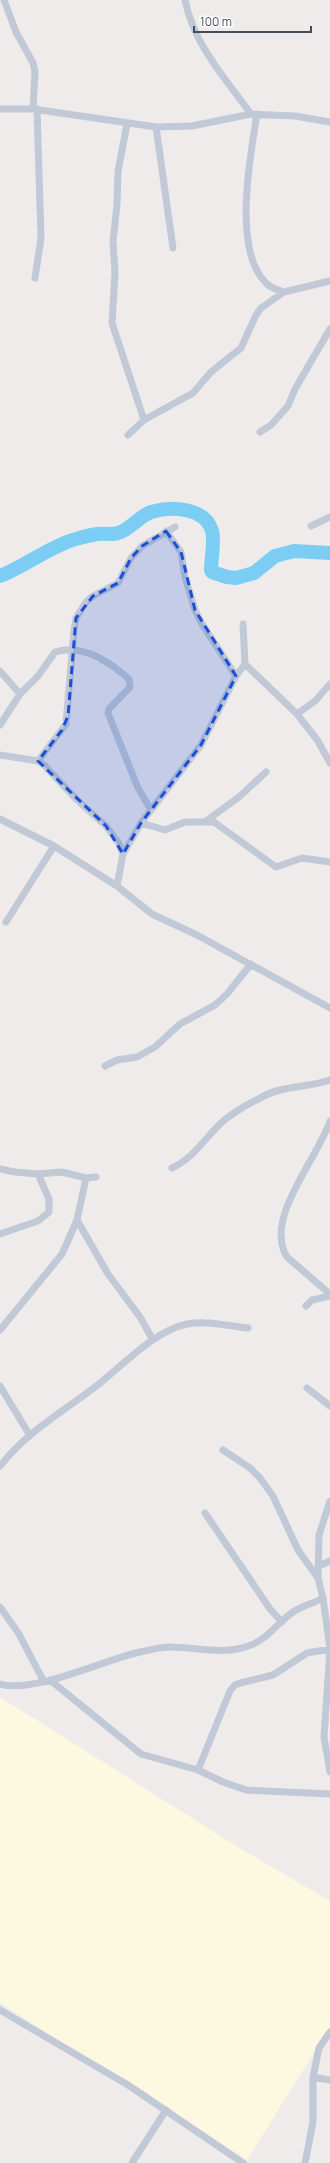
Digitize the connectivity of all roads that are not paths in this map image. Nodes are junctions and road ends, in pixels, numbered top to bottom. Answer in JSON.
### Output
{"nodes":[{"id":1,"x":4,"y":0,"type":"edge"},
{"id":2,"x":186,"y":0,"type":"edge"},
{"id":3,"x":0,"y":109,"type":"edge"},
{"id":4,"x":35,"y":109,"type":"junction"},
{"id":5,"x":254,"y":114,"type":"junction"},
{"id":6,"x":330,"y":122,"type":"edge"},
{"id":7,"x":126,"y":124,"type":"junction"},
{"id":8,"x":156,"y":127,"type":"junction"},
{"id":9,"x":173,"y":248,"type":"dead end"},
{"id":10,"x":35,"y":278,"type":"dead end"},
{"id":11,"x":330,"y":282,"type":"edge"},
{"id":12,"x":284,"y":292,"type":"junction"},
{"id":13,"x":330,"y":329,"type":"edge"},
{"id":14,"x":144,"y":420,"type":"junction"},
{"id":15,"x":260,"y":432,"type":"dead end"},
{"id":16,"x":128,"y":435,"type":"dead end"},
{"id":17,"x":330,"y":517,"type":"edge"},
{"id":18,"x":311,"y":526,"type":"dead end"},
{"id":19,"x":175,"y":527,"type":"dead end"},
{"id":20,"x":166,"y":531,"type":"junction"},
{"id":21,"x":243,"y":624,"type":"dead end"},
{"id":22,"x":72,"y":649,"type":"junction"},
{"id":23,"x":244,"y":664,"type":"junction"},
{"id":24,"x":0,"y":671,"type":"edge"},
{"id":25,"x":236,"y":676,"type":"junction"},
{"id":26,"x":330,"y":684,"type":"edge"},
{"id":27,"x":20,"y":694,"type":"junction"},
{"id":28,"x":297,"y":714,"type":"junction"},
{"id":29,"x":0,"y":725,"type":"edge"},
{"id":30,"x":0,"y":755,"type":"edge"},
{"id":31,"x":38,"y":761,"type":"junction"},
{"id":32,"x":330,"y":762,"type":"edge"},
{"id":33,"x":266,"y":772,"type":"dead end"},
{"id":34,"x":151,"y":810,"type":"junction"},
{"id":35,"x":0,"y":819,"type":"edge"},
{"id":36,"x":206,"y":821,"type":"junction"},
{"id":37,"x":141,"y":823,"type":"junction"},
{"id":38,"x":54,"y":846,"type":"junction"},
{"id":39,"x":123,"y":854,"type":"junction"},
{"id":40,"x":330,"y":862,"type":"edge"},
{"id":41,"x":117,"y":886,"type":"junction"},
{"id":42,"x":6,"y":922,"type":"dead end"},
{"id":43,"x":251,"y":964,"type":"junction"},
{"id":44,"x":330,"y":1008,"type":"edge"},
{"id":45,"x":105,"y":1066,"type":"dead end"},
{"id":46,"x":330,"y":1080,"type":"edge"},
{"id":47,"x":330,"y":1120,"type":"edge"},
{"id":48,"x":172,"y":1168,"type":"dead end"},
{"id":49,"x":0,"y":1169,"type":"edge"},
{"id":50,"x":38,"y":1174,"type":"junction"},
{"id":51,"x":96,"y":1177,"type":"dead end"},
{"id":52,"x":86,"y":1178,"type":"junction"},
{"id":53,"x":77,"y":1220,"type":"junction"},
{"id":54,"x":0,"y":1234,"type":"edge"},
{"id":55,"x":330,"y":1295,"type":"edge"},
{"id":56,"x":306,"y":1306,"type":"dead end"},
{"id":57,"x":248,"y":1328,"type":"dead end"},
{"id":58,"x":0,"y":1330,"type":"edge"},
{"id":59,"x":153,"y":1340,"type":"junction"},
{"id":60,"x":0,"y":1386,"type":"edge"},
{"id":61,"x":307,"y":1388,"type":"dead end"},
{"id":62,"x":330,"y":1406,"type":"edge"},
{"id":63,"x":29,"y":1434,"type":"junction"},
{"id":64,"x":223,"y":1450,"type":"dead end"},
{"id":65,"x":0,"y":1466,"type":"edge"},
{"id":66,"x":330,"y":1502,"type":"edge"},
{"id":67,"x":205,"y":1513,"type":"dead end"},
{"id":68,"x":330,"y":1560,"type":"edge"},
{"id":69,"x":319,"y":1566,"type":"junction"},
{"id":70,"x":318,"y":1578,"type":"junction"},
{"id":71,"x":323,"y":1598,"type":"junction"},
{"id":72,"x":0,"y":1607,"type":"edge"},
{"id":73,"x":282,"y":1622,"type":"junction"},
{"id":74,"x":330,"y":1649,"type":"edge"},
{"id":75,"x":330,"y":1656,"type":"edge"},
{"id":76,"x":47,"y":1681,"type":"junction"},
{"id":77,"x":0,"y":1684,"type":"edge"},
{"id":78,"x":328,"y":1705,"type":"edge"},
{"id":79,"x":198,"y":1770,"type":"junction"},
{"id":80,"x":330,"y":1772,"type":"edge"},
{"id":81,"x":330,"y":1794,"type":"edge"},
{"id":82,"x":0,"y":2010,"type":"edge"},
{"id":83,"x":330,"y":2032,"type":"edge"},
{"id":84,"x":313,"y":2077,"type":"junction"},
{"id":85,"x":330,"y":2080,"type":"edge"},
{"id":86,"x":166,"y":2110,"type":"junction"},
{"id":87,"x":239,"y":2162,"type":"edge"},
{"id":88,"x":132,"y":2163,"type":"edge"},
{"id":89,"x":306,"y":2163,"type":"edge"}],
"edges":[{"from":1,"to":4,"type":"street"},
{"from":2,"to":5,"type":"street"},
{"from":3,"to":4,"type":"street"},
{"from":4,"to":7,"type":"street"},
{"from":4,"to":10,"type":"street"},
{"from":5,"to":6,"type":"street"},
{"from":5,"to":8,"type":"street"},
{"from":5,"to":12,"type":"street"},
{"from":7,"to":8,"type":"street"},
{"from":7,"to":14,"type":"street"},
{"from":8,"to":9,"type":"street"},
{"from":11,"to":12,"type":"street"},
{"from":12,"to":14,"type":"street"},
{"from":13,"to":15,"type":"street"},
{"from":14,"to":16,"type":"street"},
{"from":17,"to":18,"type":"street"},
{"from":19,"to":20,"type":"street"},
{"from":20,"to":22,"type":"street"},
{"from":20,"to":25,"type":"street"},
{"from":21,"to":23,"type":"street"},
{"from":22,"to":27,"type":"street"},
{"from":22,"to":31,"type":"street"},
{"from":22,"to":34,"type":"street"},
{"from":23,"to":25,"type":"street"},
{"from":23,"to":28,"type":"street"},
{"from":24,"to":27,"type":"street"},
{"from":25,"to":34,"type":"street"},
{"from":26,"to":28,"type":"street"},
{"from":27,"to":29,"type":"street"},
{"from":28,"to":32,"type":"street"},
{"from":30,"to":31,"type":"street"},
{"from":31,"to":39,"type":"street"},
{"from":33,"to":36,"type":"street"},
{"from":34,"to":37,"type":"street"},
{"from":35,"to":38,"type":"street"},
{"from":36,"to":37,"type":"street"},
{"from":36,"to":40,"type":"street"},
{"from":37,"to":39,"type":"street"},
{"from":38,"to":41,"type":"street"},
{"from":38,"to":42,"type":"street"},
{"from":39,"to":41,"type":"street"},
{"from":41,"to":43,"type":"street"},
{"from":43,"to":44,"type":"street"},
{"from":43,"to":45,"type":"street"},
{"from":46,"to":48,"type":"street"},
{"from":47,"to":55,"type":"street"},
{"from":49,"to":50,"type":"street"},
{"from":50,"to":52,"type":"street"},
{"from":50,"to":54,"type":"street"},
{"from":51,"to":52,"type":"street"},
{"from":52,"to":53,"type":"street"},
{"from":53,"to":58,"type":"street"},
{"from":53,"to":59,"type":"street"},
{"from":55,"to":56,"type":"street"},
{"from":57,"to":59,"type":"street"},
{"from":59,"to":63,"type":"street"},
{"from":60,"to":63,"type":"street"},
{"from":61,"to":62,"type":"street"},
{"from":63,"to":65,"type":"street"},
{"from":64,"to":70,"type":"street"},
{"from":66,"to":69,"type":"street"},
{"from":67,"to":73,"type":"street"},
{"from":68,"to":69,"type":"street"},
{"from":69,"to":70,"type":"street"},
{"from":70,"to":71,"type":"street"},
{"from":71,"to":73,"type":"street"},
{"from":71,"to":74,"type":"street"},
{"from":72,"to":76,"type":"street"},
{"from":73,"to":76,"type":"street"},
{"from":74,"to":75,"type":"street"},
{"from":74,"to":79,"type":"street"},
{"from":75,"to":78,"type":"street"},
{"from":76,"to":77,"type":"street"},
{"from":76,"to":79,"type":"street"},
{"from":78,"to":80,"type":"street"},
{"from":79,"to":81,"type":"street"},
{"from":82,"to":86,"type":"street"},
{"from":83,"to":84,"type":"street"},
{"from":84,"to":85,"type":"street"},
{"from":84,"to":89,"type":"street"},
{"from":86,"to":87,"type":"street"},
{"from":86,"to":88,"type":"street"}]}
